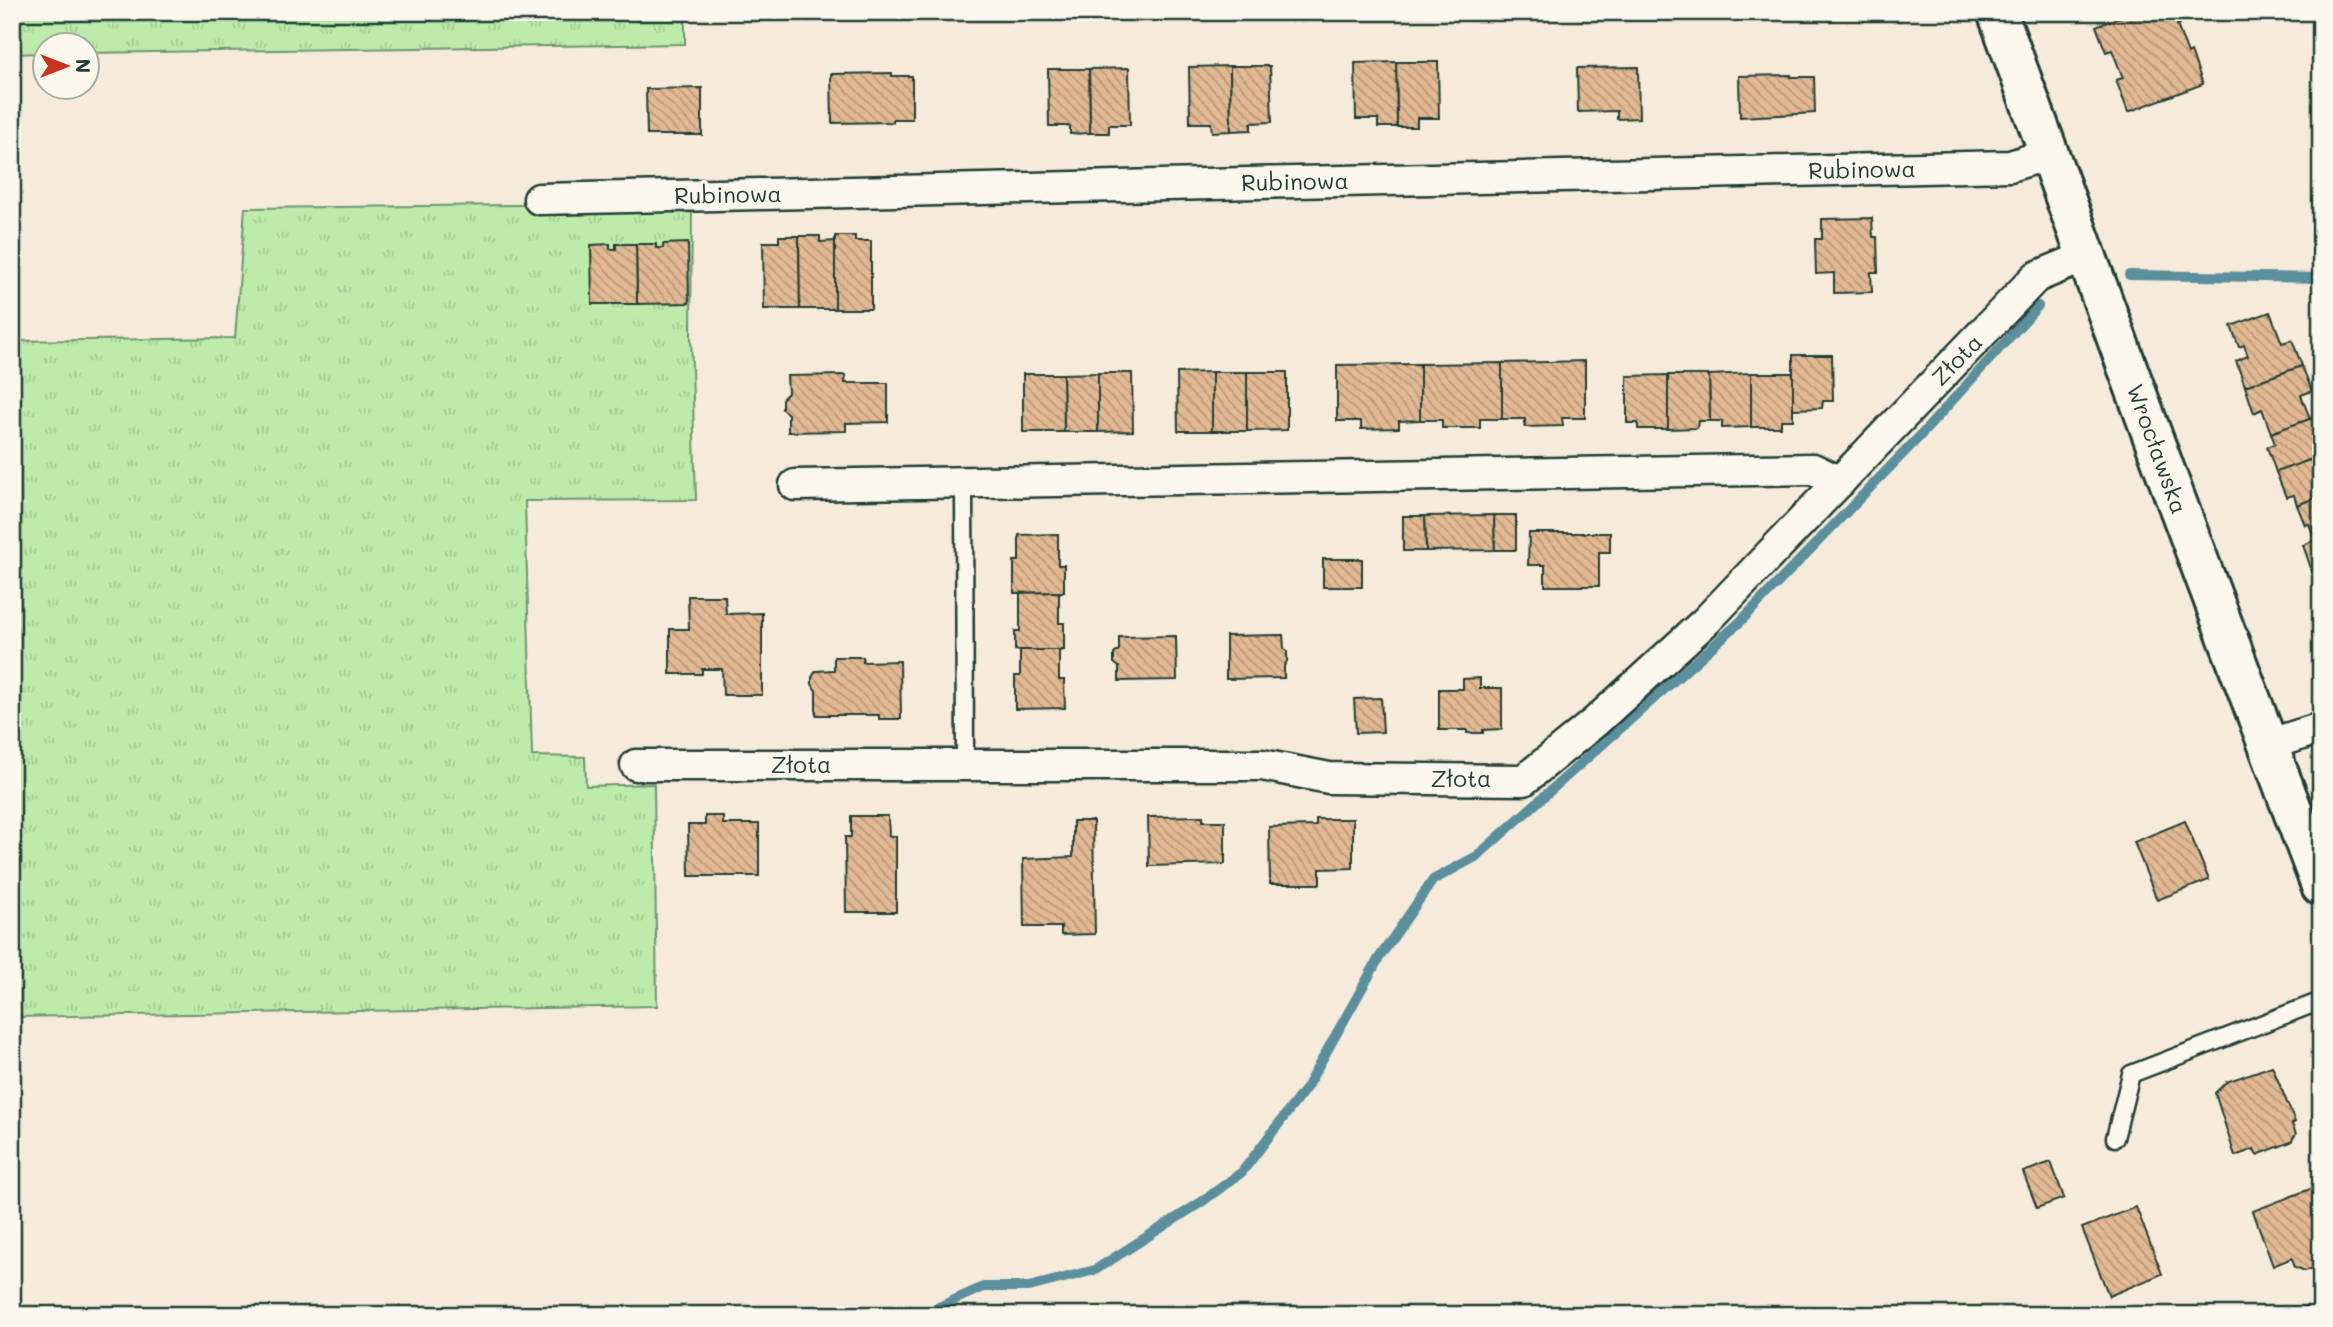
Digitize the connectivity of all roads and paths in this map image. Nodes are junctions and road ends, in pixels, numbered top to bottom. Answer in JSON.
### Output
{"nodes":[{"id":1,"x":1997,"y":12,"type":"edge"},
{"id":2,"x":2049,"y":154,"type":"junction"},
{"id":3,"x":539,"y":199,"type":"dead end"},
{"id":4,"x":2087,"y":256,"type":"junction"},
{"id":5,"x":1840,"y":482,"type":"junction"},
{"id":6,"x":964,"y":483,"type":"junction"},
{"id":7,"x":794,"y":485,"type":"dead end"},
{"id":8,"x":2321,"y":728,"type":"edge"},
{"id":9,"x":2267,"y":745,"type":"junction"},
{"id":10,"x":636,"y":765,"type":"dead end"},
{"id":11,"x":965,"y":765,"type":"junction"},
{"id":12,"x":2321,"y":886,"type":"edge"},
{"id":13,"x":2321,"y":1001,"type":"edge"},
{"id":14,"x":2115,"y":1138,"type":"dead end"}],
"edges":[{"from":1,"to":2,"type":"street","name":"Wrocławska"},
{"from":2,"to":3,"type":"street","name":"Rubinowa"},
{"from":2,"to":4,"type":"street","name":"Wrocławska"},
{"from":4,"to":5,"type":"street","name":"Złota"},
{"from":4,"to":9,"type":"street","name":"Wrocławska"},
{"from":5,"to":6,"type":"street"},
{"from":5,"to":11,"type":"street","name":"Złota"},
{"from":6,"to":7,"type":"street"},
{"from":6,"to":11,"type":"lane"},
{"from":8,"to":9,"type":"street"},
{"from":9,"to":12,"type":"street","name":"Wrocławska"},
{"from":10,"to":11,"type":"street","name":"Złota"},
{"from":13,"to":14,"type":"lane"}]}
